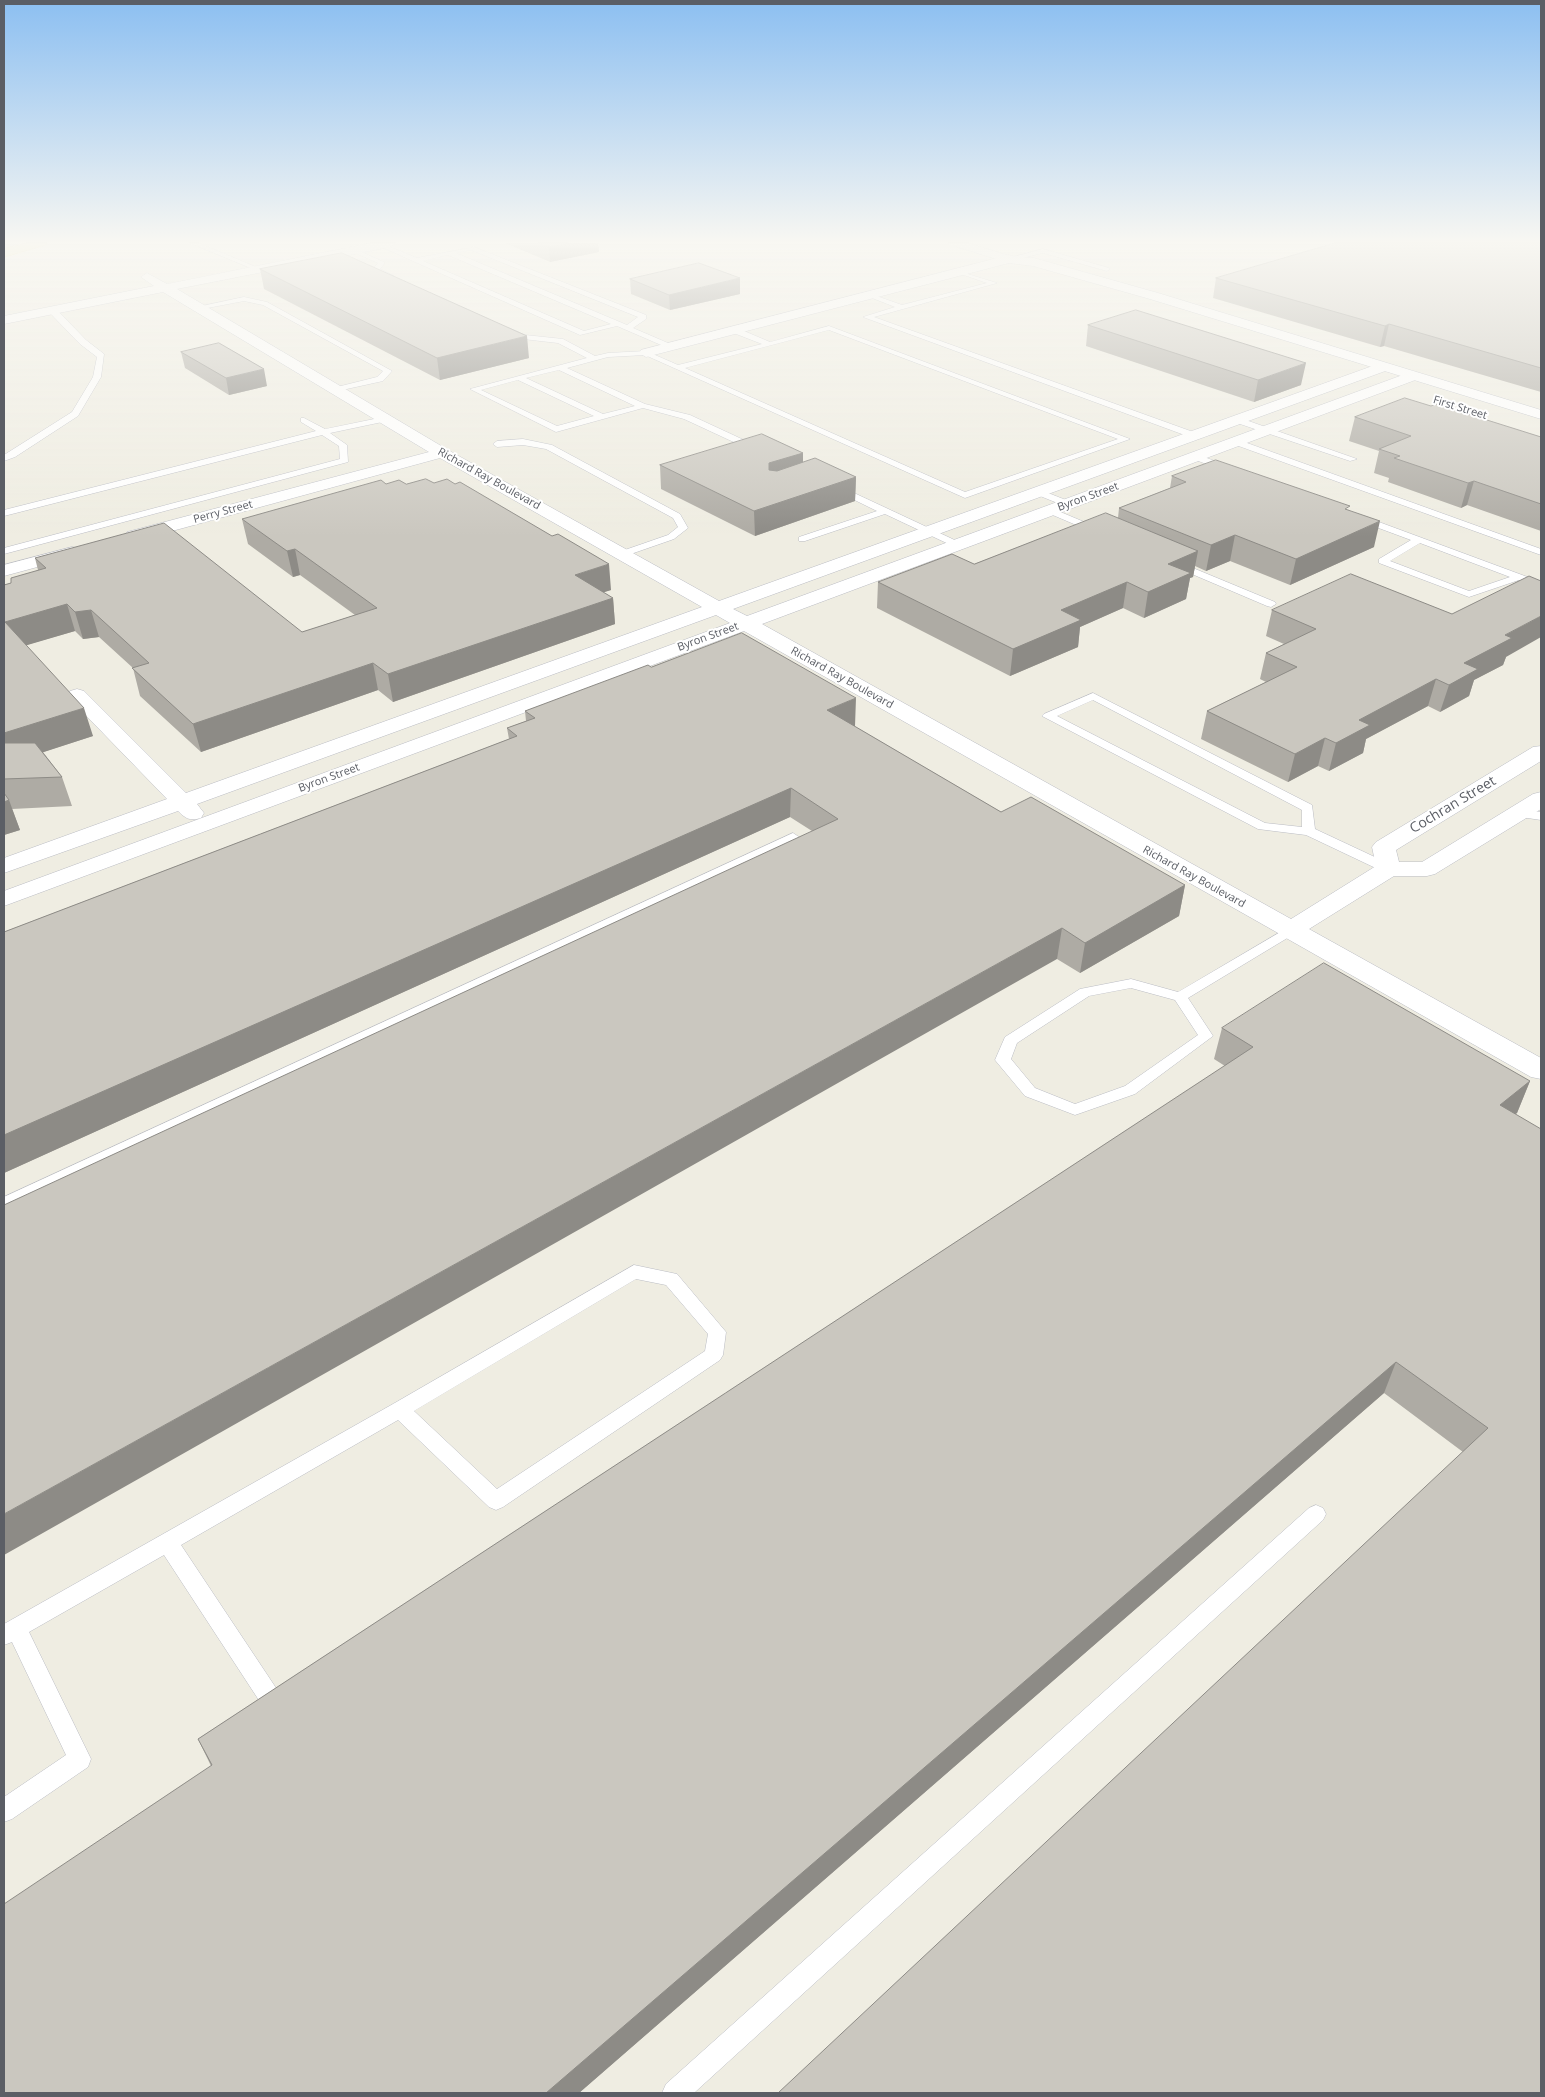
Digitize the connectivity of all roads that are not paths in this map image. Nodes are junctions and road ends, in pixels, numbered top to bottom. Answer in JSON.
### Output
{"nodes":[{"id":1,"x":82,"y":341,"type":"edge"},
{"id":2,"x":253,"y":341,"type":"edge"},
{"id":3,"x":333,"y":341,"type":"edge"},
{"id":4,"x":559,"y":341,"type":"edge"},
{"id":5,"x":659,"y":341,"type":"edge"},
{"id":6,"x":691,"y":341,"type":"edge"},
{"id":7,"x":761,"y":341,"type":"edge"},
{"id":8,"x":781,"y":341,"type":"edge"},
{"id":9,"x":863,"y":341,"type":"edge"},
{"id":10,"x":931,"y":341,"type":"edge"},
{"id":11,"x":1300,"y":341,"type":"edge"},
{"id":12,"x":769,"y":344,"type":"junction"},
{"id":13,"x":671,"y":346,"type":"junction"},
{"id":14,"x":646,"y":353,"type":"junction"},
{"id":15,"x":594,"y":359,"type":"junction"},
{"id":16,"x":1383,"y":366,"type":"junction"},
{"id":17,"x":560,"y":367,"type":"junction"},
{"id":18,"x":678,"y":367,"type":"junction"},
{"id":19,"x":1338,"y":370,"type":"dead end"},
{"id":20,"x":1357,"y":376,"type":"junction"},
{"id":21,"x":1413,"y":376,"type":"junction"},
{"id":22,"x":519,"y":378,"type":"junction"},
{"id":23,"x":1388,"y":386,"type":"junction"},
{"id":24,"x":336,"y":390,"type":"junction"},
{"id":25,"x":1408,"y":392,"type":"dead end"},
{"id":26,"x":643,"y":406,"type":"junction"},
{"id":27,"x":1541,"y":415,"type":"edge"},
{"id":28,"x":602,"y":417,"type":"junction"},
{"id":29,"x":384,"y":419,"type":"junction"},
{"id":30,"x":304,"y":420,"type":"dead end"},
{"id":31,"x":1237,"y":420,"type":"junction"},
{"id":32,"x":1268,"y":430,"type":"junction"},
{"id":33,"x":325,"y":433,"type":"junction"},
{"id":34,"x":1193,"y":435,"type":"junction"},
{"id":35,"x":1236,"y":442,"type":"junction"},
{"id":36,"x":497,"y":444,"type":"dead end"},
{"id":37,"x":23,"y":446,"type":"junction"},
{"id":38,"x":4,"y":450,"type":"edge"},
{"id":39,"x":762,"y":452,"type":"edge"},
{"id":40,"x":442,"y":453,"type":"junction"},
{"id":41,"x":1196,"y":457,"type":"junction"},
{"id":42,"x":4,"y":458,"type":"edge"},
{"id":43,"x":1353,"y":460,"type":"dead end"},
{"id":44,"x":1233,"y":471,"type":"edge"},
{"id":45,"x":832,"y":485,"type":"edge"},
{"id":46,"x":1038,"y":492,"type":"junction"},
{"id":47,"x":1059,"y":507,"type":"junction"},
{"id":48,"x":885,"y":511,"type":"junction"},
{"id":49,"x":4,"y":513,"type":"edge"},
{"id":50,"x":1354,"y":516,"type":"edge"},
{"id":51,"x":929,"y":531,"type":"junction"},
{"id":52,"x":1106,"y":534,"type":"edge"},
{"id":53,"x":802,"y":539,"type":"dead end"},
{"id":54,"x":118,"y":540,"type":"edge"},
{"id":55,"x":1419,"y":540,"type":"junction"},
{"id":56,"x":958,"y":545,"type":"junction"},
{"id":57,"x":89,"y":548,"type":"edge"},
{"id":58,"x":4,"y":551,"type":"edge"},
{"id":59,"x":1541,"y":552,"type":"edge"},
{"id":60,"x":622,"y":554,"type":"junction"},
{"id":61,"x":1170,"y":561,"type":"edge"},
{"id":62,"x":4,"y":571,"type":"edge"},
{"id":63,"x":1520,"y":577,"type":"junction"},
{"id":64,"x":1541,"y":585,"type":"edge"},
{"id":65,"x":1271,"y":604,"type":"dead end"},
{"id":66,"x":717,"y":607,"type":"junction"},
{"id":67,"x":746,"y":624,"type":"junction"},
{"id":68,"x":77,"y":695,"type":"dead end"},
{"id":69,"x":455,"y":702,"type":"junction"},
{"id":70,"x":480,"y":722,"type":"junction"},
{"id":71,"x":1541,"y":752,"type":"edge"},
{"id":72,"x":1541,"y":799,"type":"edge"},
{"id":73,"x":182,"y":802,"type":"junction"},
{"id":74,"x":1518,"y":813,"type":"junction"},
{"id":75,"x":1541,"y":816,"type":"edge"},
{"id":76,"x":204,"y":824,"type":"junction"},
{"id":77,"x":1310,"y":831,"type":"junction"},
{"id":78,"x":793,"y":837,"type":"dead end"},
{"id":79,"x":4,"y":866,"type":"edge"},
{"id":80,"x":1389,"y":869,"type":"junction"},
{"id":81,"x":4,"y":899,"type":"edge"},
{"id":82,"x":1290,"y":931,"type":"junction"},
{"id":83,"x":1180,"y":997,"type":"junction"},
{"id":84,"x":1541,"y":1070,"type":"edge"},
{"id":85,"x":4,"y":1204,"type":"edge"},
{"id":86,"x":400,"y":1410,"type":"junction"},
{"id":87,"x":1316,"y":1514,"type":"dead end"},
{"id":88,"x":167,"y":1542,"type":"junction"},
{"id":89,"x":10,"y":1631,"type":"edge"},
{"id":90,"x":272,"y":1701,"type":"edge"},
{"id":91,"x":4,"y":1811,"type":"edge"},
{"id":92,"x":675,"y":2093,"type":"edge"}],
"edges":[{"from":1,"to":37,"type":"lane"},
{"from":2,"to":24,"type":"street","name":"Richard Ray Boulevard"},
{"from":3,"to":24,"type":"lane"},
{"from":4,"to":15,"type":"lane"},
{"from":5,"to":13,"type":"lane"},
{"from":6,"to":13,"type":"street"},
{"from":7,"to":12,"type":"lane"},
{"from":8,"to":12,"type":"lane"},
{"from":9,"to":18,"type":"lane"},
{"from":10,"to":34,"type":"lane"},
{"from":11,"to":16,"type":"street","name":"First Street"},
{"from":12,"to":18,"type":"lane"},
{"from":13,"to":14,"type":"street"},
{"from":14,"to":15,"type":"lane"},
{"from":14,"to":18,"type":"lane"},
{"from":15,"to":17,"type":"lane"},
{"from":16,"to":20,"type":"street","name":"Byron Street"},
{"from":16,"to":21,"type":"street","name":"First Street"},
{"from":17,"to":22,"type":"lane"},
{"from":17,"to":26,"type":"lane"},
{"from":19,"to":20,"type":"street"},
{"from":20,"to":23,"type":"street"},
{"from":20,"to":31,"type":"street","name":"Byron Street"},
{"from":21,"to":23,"type":"street","name":"Byron Street"},
{"from":21,"to":27,"type":"street","name":"First Street"},
{"from":22,"to":28,"type":"lane"},
{"from":22,"to":28,"type":"lane"},
{"from":23,"to":25,"type":"street"},
{"from":23,"to":32,"type":"street","name":"Byron Street"},
{"from":24,"to":29,"type":"street","name":"Richard Ray Boulevard"},
{"from":26,"to":28,"type":"lane"},
{"from":26,"to":39,"type":"lane"},
{"from":29,"to":33,"type":"lane"},
{"from":29,"to":40,"type":"street","name":"Richard Ray Boulevard"},
{"from":30,"to":33,"type":"lane"},
{"from":31,"to":32,"type":"lane"},
{"from":31,"to":34,"type":"street","name":"Byron Street"},
{"from":32,"to":35,"type":"street","name":"Byron Street"},
{"from":32,"to":43,"type":"lane"},
{"from":33,"to":49,"type":"lane"},
{"from":33,"to":58,"type":"lane"},
{"from":34,"to":46,"type":"street","name":"Byron Street"},
{"from":35,"to":41,"type":"street","name":"Byron Street"},
{"from":35,"to":59,"type":"lane"},
{"from":36,"to":60,"type":"lane"},
{"from":37,"to":38,"type":"lane"},
{"from":37,"to":42,"type":"lane"},
{"from":40,"to":54,"type":"street","name":"Perry Street"},
{"from":40,"to":60,"type":"street","name":"Richard Ray Boulevard"},
{"from":41,"to":44,"type":"lane"},
{"from":41,"to":47,"type":"street","name":"Byron Street"},
{"from":45,"to":48,"type":"lane"},
{"from":46,"to":47,"type":"lane"},
{"from":46,"to":51,"type":"street","name":"Byron Street"},
{"from":47,"to":52,"type":"lane"},
{"from":47,"to":56,"type":"street","name":"Byron Street"},
{"from":48,"to":51,"type":"lane"},
{"from":48,"to":53,"type":"lane"},
{"from":50,"to":55,"type":"lane"},
{"from":51,"to":56,"type":"lane"},
{"from":51,"to":66,"type":"street","name":"Byron Street"},
{"from":55,"to":63,"type":"lane"},
{"from":55,"to":63,"type":"lane"},
{"from":56,"to":67,"type":"street","name":"Byron Street"},
{"from":57,"to":62,"type":"street"},
{"from":60,"to":66,"type":"street","name":"Richard Ray Boulevard"},
{"from":61,"to":65,"type":"lane"},
{"from":63,"to":64,"type":"lane"},
{"from":66,"to":67,"type":"street","name":"Richard Ray Boulevard"},
{"from":66,"to":69,"type":"street","name":"Byron Street"},
{"from":67,"to":70,"type":"street","name":"Byron Street"},
{"from":67,"to":82,"type":"street","name":"Richard Ray Boulevard"},
{"from":68,"to":73,"type":"street"},
{"from":69,"to":70,"type":"street"},
{"from":69,"to":73,"type":"street","name":"Byron Street"},
{"from":70,"to":76,"type":"street","name":"Byron Street"},
{"from":71,"to":80,"type":"street","name":"Cochran Street"},
{"from":72,"to":74,"type":"street"},
{"from":73,"to":76,"type":"street"},
{"from":73,"to":79,"type":"street","name":"Byron Street"},
{"from":74,"to":75,"type":"lane"},
{"from":74,"to":80,"type":"street"},
{"from":76,"to":81,"type":"street","name":"Byron Street"},
{"from":77,"to":77,"type":"lane"},
{"from":77,"to":80,"type":"lane"},
{"from":78,"to":85,"type":"lane"},
{"from":80,"to":82,"type":"street"},
{"from":82,"to":83,"type":"lane"},
{"from":82,"to":84,"type":"street","name":"Richard Ray Boulevard"},
{"from":83,"to":83,"type":"lane"},
{"from":86,"to":86,"type":"lane"},
{"from":86,"to":88,"type":"lane"},
{"from":87,"to":92,"type":"lane"},
{"from":88,"to":89,"type":"lane"},
{"from":88,"to":90,"type":"lane"},
{"from":89,"to":91,"type":"lane"}]}
